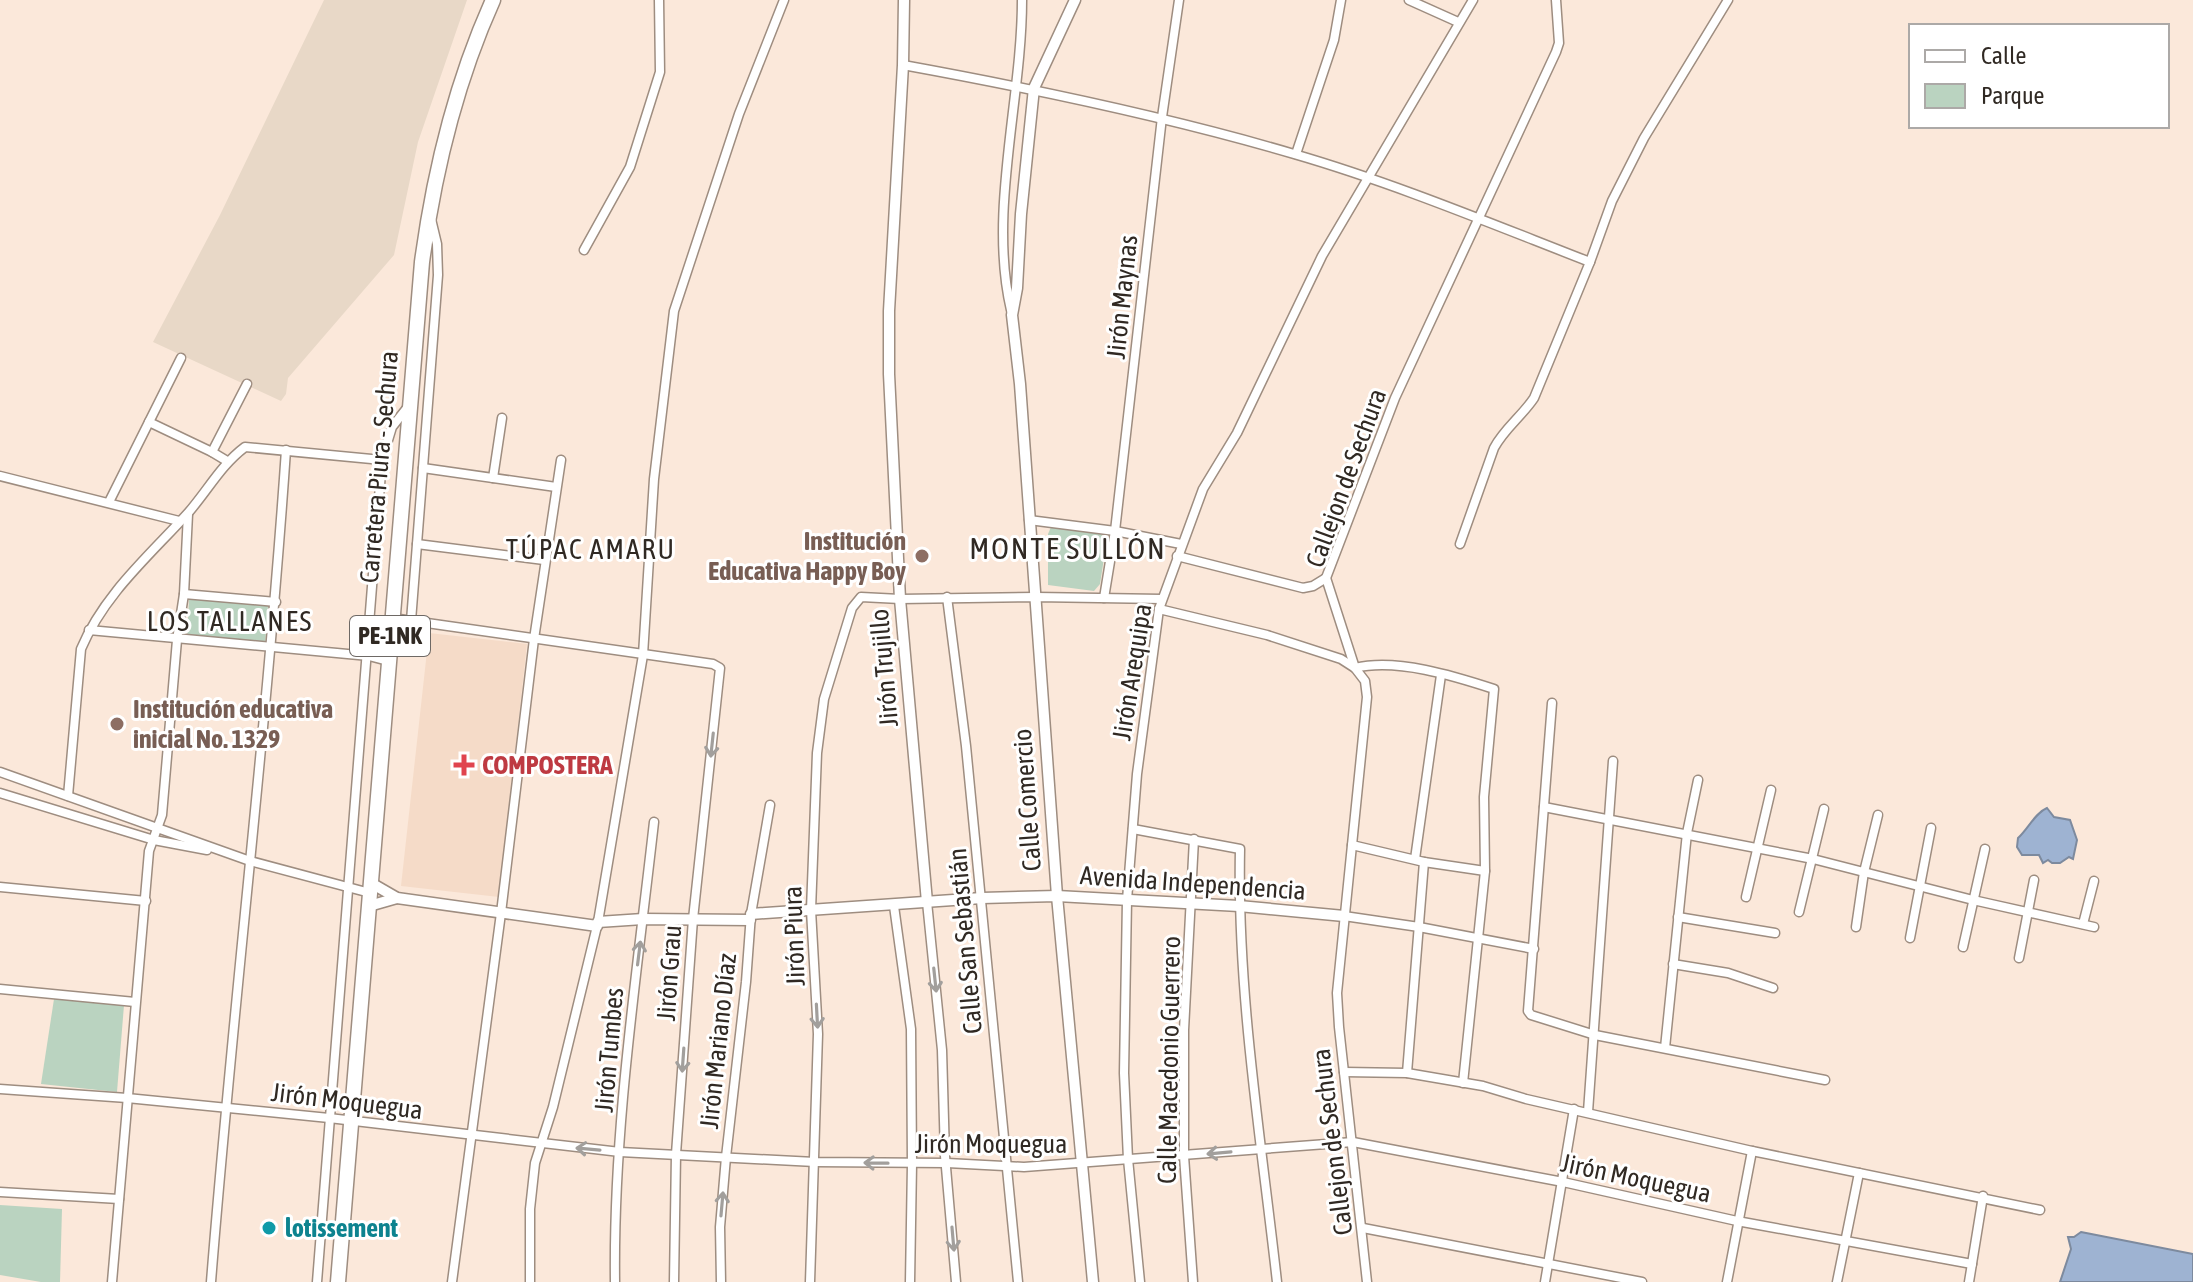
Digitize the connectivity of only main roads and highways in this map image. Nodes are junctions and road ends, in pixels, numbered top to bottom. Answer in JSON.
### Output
{"nodes":[{"id":1,"x":493,"y":0,"type":"edge"},
{"id":2,"x":338,"y":1282,"type":"edge"}],
"edges":[{"from":1,"to":2,"type":"main road","name":"Carretera Piura - Sechura","number":"PE-1NK"}]}
